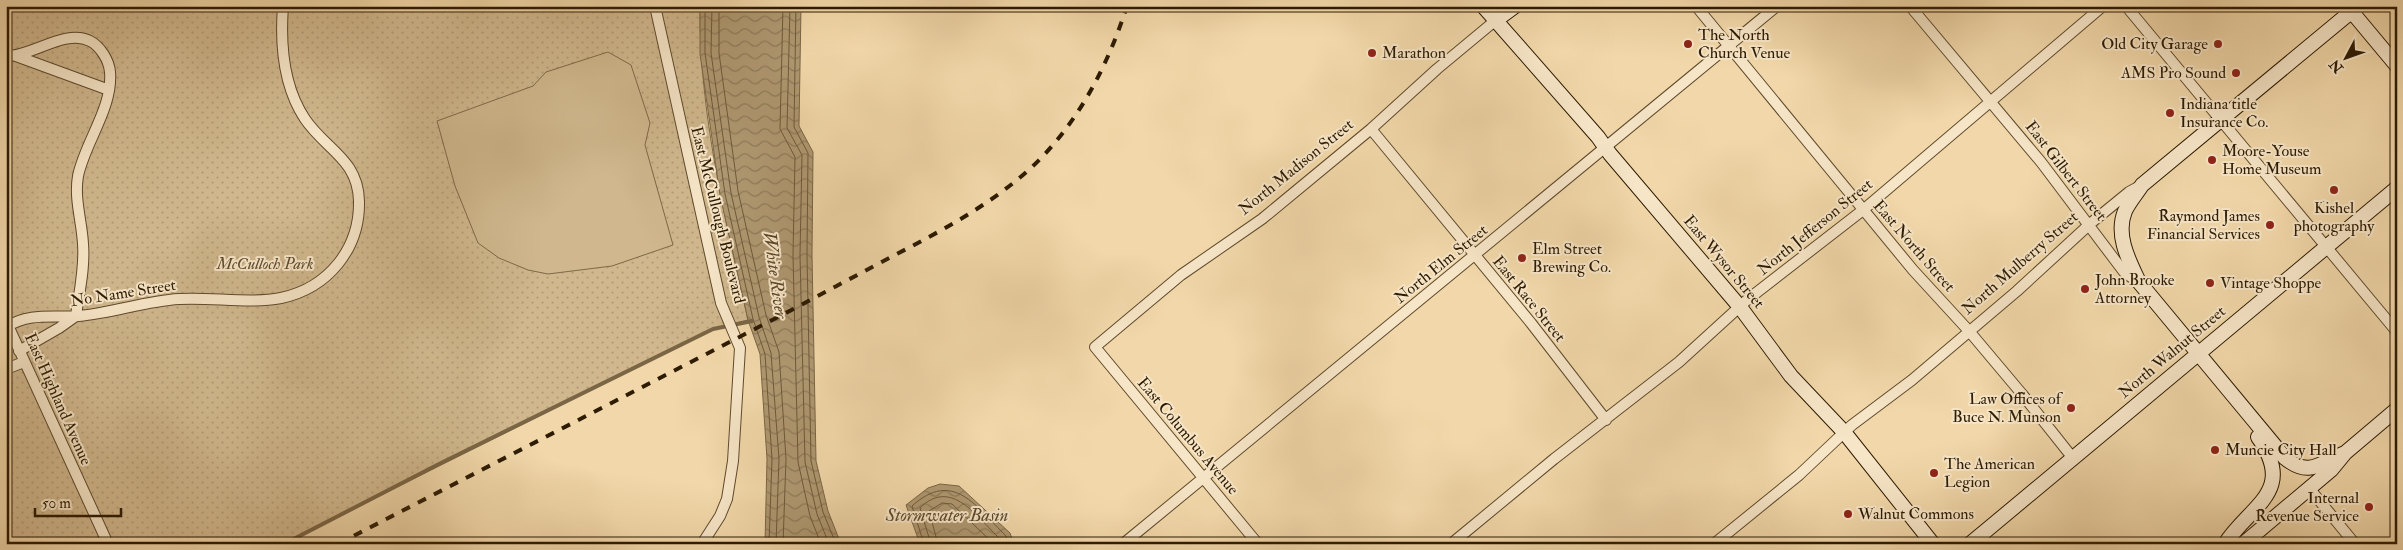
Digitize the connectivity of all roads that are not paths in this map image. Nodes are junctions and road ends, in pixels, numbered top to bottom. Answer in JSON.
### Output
{"nodes":[{"id":1,"x":283,"y":6,"type":"edge"},
{"id":2,"x":655,"y":6,"type":"edge"},
{"id":3,"x":1484,"y":6,"type":"edge"},
{"id":4,"x":1515,"y":6,"type":"edge"},
{"id":5,"x":1696,"y":6,"type":"edge"},
{"id":6,"x":1777,"y":6,"type":"edge"},
{"id":7,"x":1910,"y":6,"type":"edge"},
{"id":8,"x":2104,"y":6,"type":"edge"},
{"id":9,"x":2126,"y":6,"type":"edge"},
{"id":10,"x":2352,"y":8,"type":"edge"},
{"id":11,"x":1496,"y":20,"type":"junction"},
{"id":12,"x":1729,"y":46,"type":"junction"},
{"id":13,"x":11,"y":56,"type":"edge"},
{"id":14,"x":2397,"y":66,"type":"edge"},
{"id":15,"x":108,"y":90,"type":"junction"},
{"id":16,"x":1989,"y":102,"type":"junction"},
{"id":17,"x":2220,"y":120,"type":"junction"},
{"id":18,"x":1371,"y":129,"type":"junction"},
{"id":19,"x":1604,"y":146,"type":"junction"},
{"id":20,"x":2142,"y":184,"type":"junction"},
{"id":21,"x":2397,"y":188,"type":"edge"},
{"id":22,"x":1863,"y":210,"type":"junction"},
{"id":23,"x":2088,"y":228,"type":"junction"},
{"id":24,"x":2326,"y":246,"type":"junction"},
{"id":25,"x":1474,"y":255,"type":"junction"},
{"id":26,"x":2139,"y":282,"type":"junction"},
{"id":27,"x":1740,"y":307,"type":"junction"},
{"id":28,"x":76,"y":316,"type":"junction"},
{"id":29,"x":7,"y":325,"type":"edge"},
{"id":30,"x":1969,"y":331,"type":"junction"},
{"id":31,"x":2397,"y":332,"type":"edge"},
{"id":32,"x":1095,"y":347,"type":"joint"},
{"id":33,"x":19,"y":351,"type":"junction"},
{"id":34,"x":2197,"y":353,"type":"junction"},
{"id":35,"x":24,"y":362,"type":"junction"},
{"id":36,"x":6,"y":369,"type":"edge"},
{"id":37,"x":2238,"y":404,"type":"junction"},
{"id":38,"x":2397,"y":409,"type":"edge"},
{"id":39,"x":1606,"y":420,"type":"junction"},
{"id":40,"x":1844,"y":432,"type":"junction"},
{"id":41,"x":2345,"y":454,"type":"junction"},
{"id":42,"x":2072,"y":457,"type":"junction"},
{"id":43,"x":1203,"y":478,"type":"junction"},
{"id":44,"x":2309,"y":488,"type":"junction"},
{"id":45,"x":108,"y":544,"type":"edge"},
{"id":46,"x":702,"y":544,"type":"edge"},
{"id":47,"x":1123,"y":544,"type":"edge"},
{"id":48,"x":1258,"y":544,"type":"edge"},
{"id":49,"x":1451,"y":544,"type":"edge"},
{"id":50,"x":1714,"y":544,"type":"edge"},
{"id":51,"x":1933,"y":544,"type":"edge"},
{"id":52,"x":1970,"y":544,"type":"edge"},
{"id":53,"x":2224,"y":544,"type":"edge"},
{"id":54,"x":2243,"y":544,"type":"edge"},
{"id":55,"x":2355,"y":544,"type":"edge"}],
"edges":[{"from":1,"to":28,"type":"street","name":"No Name Street"},
{"from":2,"to":46,"type":"street","name":"East McCullough Boulevard"},
{"from":3,"to":11,"type":"main road","name":"East Wysor Street"},
{"from":4,"to":11,"type":"main road","name":"North Madison Street"},
{"from":5,"to":12,"type":"street","name":"East North Street"},
{"from":6,"to":12,"type":"street","name":"North Elm Street"},
{"from":7,"to":16,"type":"street","name":"East Gilbert Street"},
{"from":8,"to":16,"type":"street","name":"North Jefferson Street"},
{"from":9,"to":17,"type":"street"},
{"from":10,"to":14,"type":"main road"},
{"from":10,"to":17,"type":"main road","name":"North Mulberry Street"},
{"from":11,"to":18,"type":"street","name":"North Madison Street"},
{"from":11,"to":19,"type":"main road","name":"East Wysor Street"},
{"from":12,"to":19,"type":"street","name":"North Elm Street"},
{"from":12,"to":22,"type":"street","name":"East North Street"},
{"from":13,"to":15,"type":"street"},
{"from":13,"to":15,"type":"street"},
{"from":15,"to":28,"type":"street"},
{"from":16,"to":22,"type":"street","name":"North Jefferson Street"},
{"from":16,"to":23,"type":"street","name":"East Gilbert Street"},
{"from":17,"to":20,"type":"main road","name":"North Mulberry Street"},
{"from":17,"to":24,"type":"street"},
{"from":18,"to":25,"type":"street","name":"East Race Street"},
{"from":18,"to":32,"type":"street","name":"North Madison Street"},
{"from":19,"to":25,"type":"street","name":"North Elm Street"},
{"from":19,"to":27,"type":"main road","name":"East Wysor Street"},
{"from":20,"to":23,"type":"street","name":"North Mulberry Street"},
{"from":20,"to":26,"type":"main road"},
{"from":21,"to":24,"type":"main road","name":"North Walnut Street"},
{"from":22,"to":27,"type":"street","name":"North Jefferson Street"},
{"from":22,"to":30,"type":"street","name":"East North Street"},
{"from":23,"to":26,"type":"street","name":"East Gilbert Street"},
{"from":23,"to":30,"type":"street","name":"North Mulberry Street"},
{"from":24,"to":31,"type":"street"},
{"from":24,"to":34,"type":"main road","name":"North Walnut Street"},
{"from":25,"to":39,"type":"street","name":"East Race Street"},
{"from":25,"to":43,"type":"street","name":"North Elm Street"},
{"from":26,"to":34,"type":"main road","name":"East Gilbert Street"},
{"from":27,"to":39,"type":"street","name":"North Jefferson Street"},
{"from":27,"to":40,"type":"main road","name":"East Wysor Street"},
{"from":28,"to":29,"type":"street","name":"No Name Street"},
{"from":28,"to":33,"type":"street"},
{"from":29,"to":33,"type":"street","name":"East Highland Avenue"},
{"from":30,"to":40,"type":"street","name":"North Mulberry Street"},
{"from":30,"to":42,"type":"street","name":"East North Street"},
{"from":32,"to":43,"type":"street","name":"East Columbus Avenue"},
{"from":33,"to":35,"type":"street","name":"East Highland Avenue"},
{"from":34,"to":37,"type":"main road","name":"East Gilbert Street"},
{"from":34,"to":42,"type":"main road","name":"North Walnut Street"},
{"from":35,"to":36,"type":"street"},
{"from":35,"to":45,"type":"street","name":"East Highland Avenue"},
{"from":37,"to":41,"type":"main road"},
{"from":37,"to":53,"type":"main road"},
{"from":38,"to":41,"type":"main road"},
{"from":39,"to":49,"type":"street","name":"North Jefferson Street"},
{"from":40,"to":50,"type":"street","name":"North Mulberry Street"},
{"from":40,"to":51,"type":"main road","name":"East Wysor Street"},
{"from":41,"to":44,"type":"main road"},
{"from":42,"to":52,"type":"main road","name":"North Walnut Street"},
{"from":43,"to":47,"type":"street","name":"North Elm Street"},
{"from":43,"to":48,"type":"street","name":"East Columbus Avenue"},
{"from":44,"to":54,"type":"main road"},
{"from":44,"to":55,"type":"street"}]}
